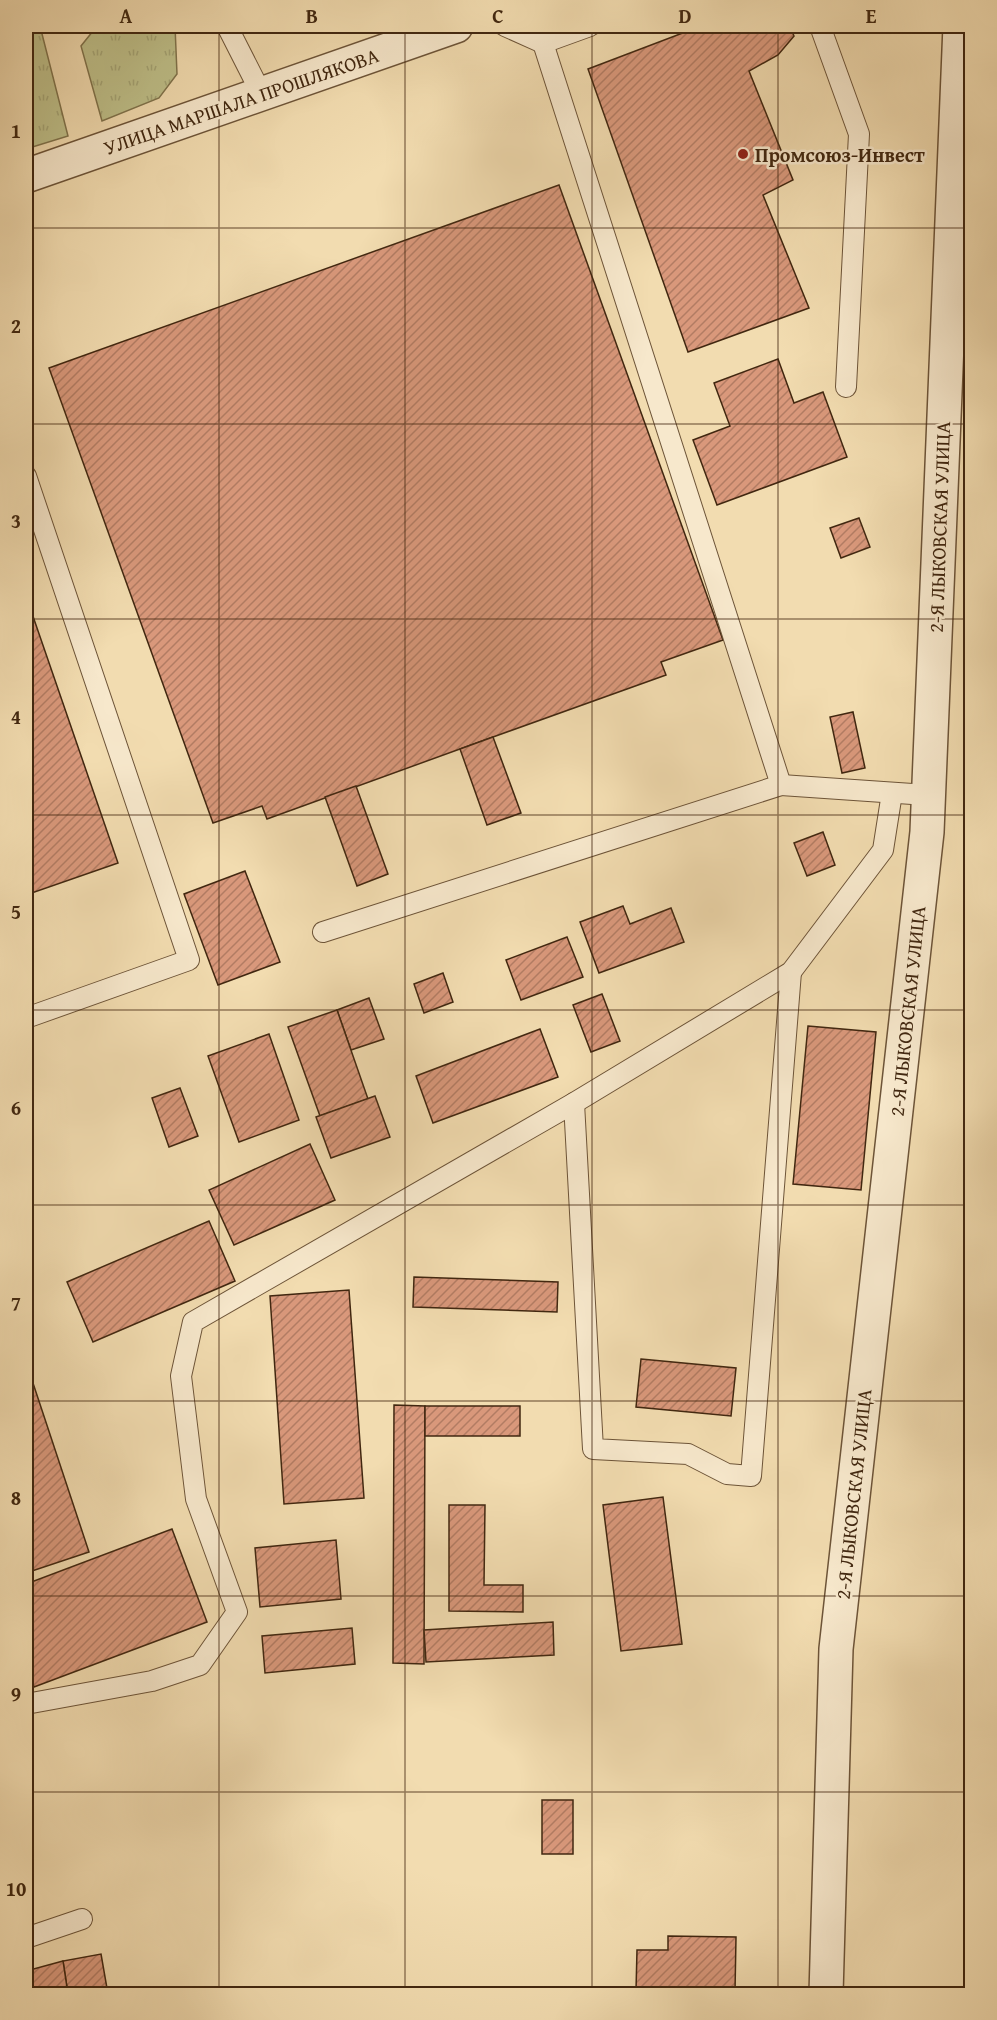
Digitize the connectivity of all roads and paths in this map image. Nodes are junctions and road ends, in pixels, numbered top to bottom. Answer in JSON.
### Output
{"nodes":[{"id":1,"x":227,"y":26,"type":"edge"},
{"id":2,"x":456,"y":26,"type":"edge"},
{"id":3,"x":505,"y":26,"type":"edge"},
{"id":4,"x":590,"y":26,"type":"edge"},
{"id":5,"x":820,"y":26,"type":"edge"},
{"id":6,"x":960,"y":26,"type":"edge"},
{"id":7,"x":543,"y":43,"type":"junction"},
{"id":8,"x":261,"y":93,"type":"junction"},
{"id":9,"x":26,"y":176,"type":"edge"},
{"id":10,"x":846,"y":387,"type":"dead end"},
{"id":11,"x":26,"y":476,"type":"edge"},
{"id":12,"x":781,"y":785,"type":"junction"},
{"id":13,"x":892,"y":793,"type":"junction"},
{"id":14,"x":927,"y":795,"type":"junction"},
{"id":15,"x":324,"y":932,"type":"dead end"},
{"id":16,"x":791,"y":972,"type":"junction"},
{"id":17,"x":26,"y":1018,"type":"edge"},
{"id":18,"x":574,"y":1103,"type":"junction"},
{"id":19,"x":26,"y":1704,"type":"edge"},
{"id":20,"x":82,"y":1919,"type":"dead end"},
{"id":21,"x":26,"y":1938,"type":"edge"},
{"id":22,"x":826,"y":1995,"type":"edge"}],
"edges":[{"from":1,"to":8,"type":"lane"},
{"from":2,"to":8,"type":"street","name":"УЛИЦА МАРШАЛА ПРОШЛЯКОВА"},
{"from":3,"to":7,"type":"lane"},
{"from":4,"to":7,"type":"lane"},
{"from":5,"to":10,"type":"lane"},
{"from":6,"to":14,"type":"street","name":"2-Я ЛЫКОВСКАЯ УЛИЦА"},
{"from":7,"to":12,"type":"lane"},
{"from":8,"to":9,"type":"street","name":"УЛИЦА МАРШАЛА ПРОШЛЯКОВА"},
{"from":11,"to":17,"type":"lane"},
{"from":12,"to":13,"type":"lane"},
{"from":12,"to":15,"type":"lane"},
{"from":13,"to":14,"type":"lane"},
{"from":13,"to":16,"type":"lane"},
{"from":14,"to":22,"type":"street","name":"2-Я ЛЫКОВСКАЯ УЛИЦА"},
{"from":16,"to":18,"type":"lane"},
{"from":16,"to":18,"type":"lane"},
{"from":18,"to":19,"type":"lane"},
{"from":20,"to":21,"type":"lane"}]}
